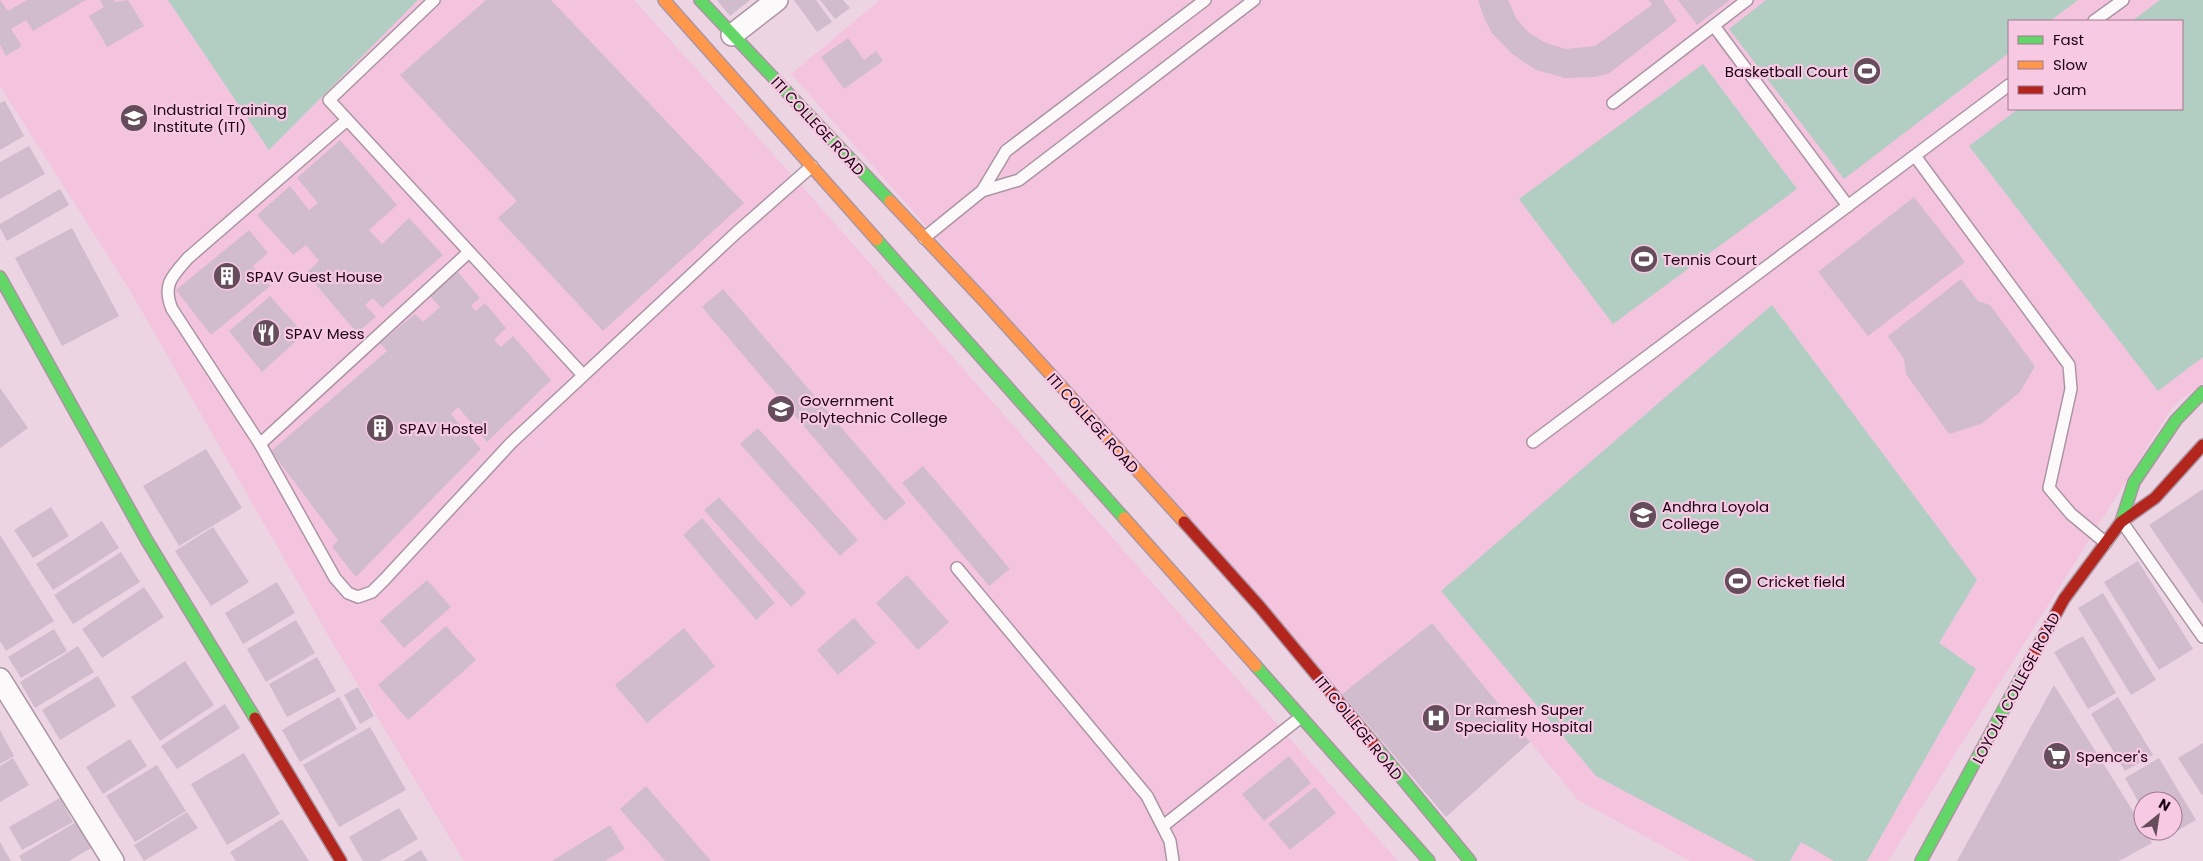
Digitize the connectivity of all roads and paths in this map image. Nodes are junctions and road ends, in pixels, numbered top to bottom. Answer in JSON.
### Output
{"nodes":[{"id":1,"x":434,"y":0,"type":"edge"},
{"id":2,"x":664,"y":0,"type":"edge"},
{"id":3,"x":700,"y":0,"type":"edge"},
{"id":4,"x":777,"y":0,"type":"edge"},
{"id":5,"x":1205,"y":0,"type":"edge"},
{"id":6,"x":1254,"y":0,"type":"edge"},
{"id":7,"x":1747,"y":0,"type":"edge"},
{"id":8,"x":2123,"y":0,"type":"edge"},
{"id":9,"x":2095,"y":20,"type":"edge"},
{"id":10,"x":1714,"y":26,"type":"junction"},
{"id":11,"x":732,"y":35,"type":"junction"},
{"id":12,"x":2008,"y":86,"type":"edge"},
{"id":13,"x":1613,"y":103,"type":"dead end"},
{"id":14,"x":347,"y":120,"type":"junction"},
{"id":15,"x":1915,"y":156,"type":"junction"},
{"id":16,"x":812,"y":166,"type":"junction"},
{"id":17,"x":982,"y":191,"type":"junction"},
{"id":18,"x":1848,"y":206,"type":"junction"},
{"id":19,"x":924,"y":238,"type":"junction"},
{"id":20,"x":469,"y":252,"type":"junction"},
{"id":21,"x":0,"y":277,"type":"edge"},
{"id":22,"x":583,"y":375,"type":"junction"},
{"id":23,"x":2203,"y":392,"type":"edge"},
{"id":24,"x":1533,"y":442,"type":"dead end"},
{"id":25,"x":260,"y":444,"type":"junction"},
{"id":26,"x":2203,"y":445,"type":"edge"},
{"id":27,"x":2121,"y":522,"type":"junction"},
{"id":28,"x":2106,"y":543,"type":"junction"},
{"id":29,"x":957,"y":568,"type":"dead end"},
{"id":30,"x":2203,"y":637,"type":"edge"},
{"id":31,"x":0,"y":679,"type":"edge"},
{"id":32,"x":1301,"y":717,"type":"junction"},
{"id":33,"x":1163,"y":826,"type":"junction"},
{"id":34,"x":113,"y":861,"type":"edge"},
{"id":35,"x":341,"y":861,"type":"edge"},
{"id":36,"x":1173,"y":861,"type":"edge"},
{"id":37,"x":1430,"y":861,"type":"edge"},
{"id":38,"x":1470,"y":861,"type":"edge"},
{"id":39,"x":1921,"y":861,"type":"edge"}],
"edges":[{"from":1,"to":14,"type":"lane"},
{"from":2,"to":16,"type":"street","name":"ITI COLLEGE ROAD"},
{"from":3,"to":11,"type":"street","name":"ITI COLLEGE ROAD"},
{"from":4,"to":11,"type":"street"},
{"from":5,"to":17,"type":"lane"},
{"from":6,"to":17,"type":"lane"},
{"from":7,"to":10,"type":"lane"},
{"from":8,"to":9,"type":"lane"},
{"from":10,"to":13,"type":"lane"},
{"from":10,"to":18,"type":"lane"},
{"from":11,"to":19,"type":"street","name":"ITI COLLEGE ROAD"},
{"from":12,"to":15,"type":"lane"},
{"from":14,"to":20,"type":"lane"},
{"from":14,"to":25,"type":"lane"},
{"from":15,"to":18,"type":"lane"},
{"from":15,"to":28,"type":"lane"},
{"from":16,"to":22,"type":"lane"},
{"from":16,"to":32,"type":"street","name":"ITI COLLEGE ROAD"},
{"from":17,"to":19,"type":"lane"},
{"from":18,"to":24,"type":"lane"},
{"from":19,"to":38,"type":"street","name":"ITI COLLEGE ROAD"},
{"from":20,"to":22,"type":"lane"},
{"from":20,"to":25,"type":"lane"},
{"from":21,"to":35,"type":"street"},
{"from":22,"to":25,"type":"lane"},
{"from":23,"to":27,"type":"street","name":"LOYOLA COLLEGE ROAD"},
{"from":26,"to":27,"type":"street","name":"LOYOLA COLLEGE ROAD"},
{"from":27,"to":28,"type":"street","name":"LOYOLA COLLEGE ROAD"},
{"from":27,"to":30,"type":"lane"},
{"from":28,"to":39,"type":"street","name":"LOYOLA COLLEGE ROAD"},
{"from":29,"to":33,"type":"lane"},
{"from":31,"to":34,"type":"street"},
{"from":32,"to":33,"type":"lane"},
{"from":32,"to":37,"type":"street","name":"ITI COLLEGE ROAD"},
{"from":33,"to":36,"type":"lane"}]}
